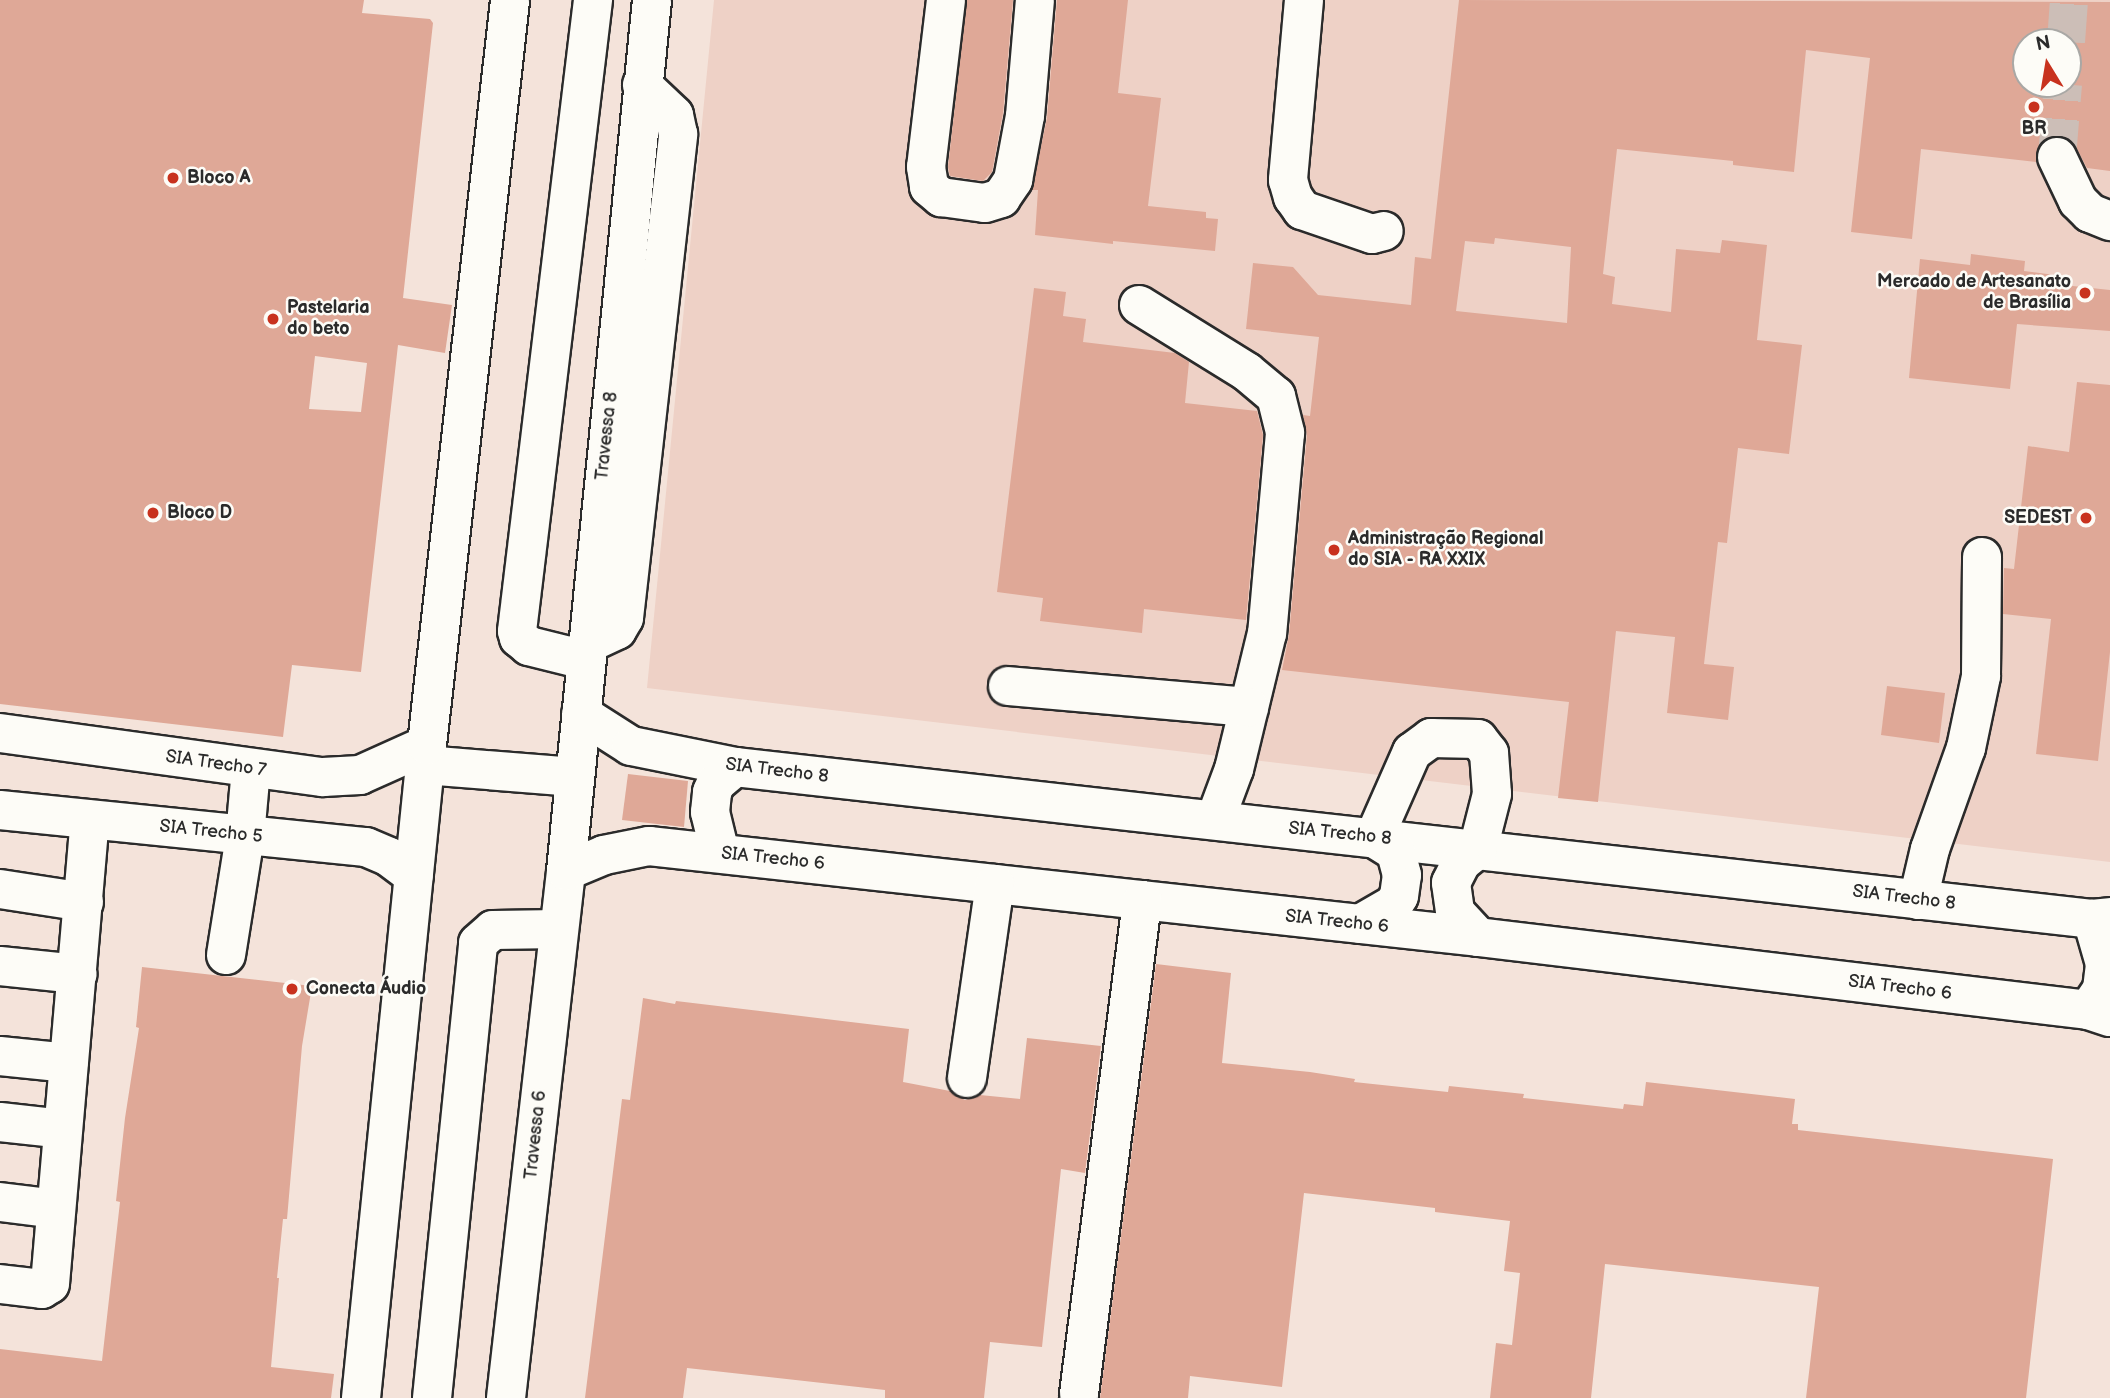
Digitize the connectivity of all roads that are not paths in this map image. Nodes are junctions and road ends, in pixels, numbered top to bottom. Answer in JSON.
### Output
{"nodes":[{"id":1,"x":510,"y":0,"type":"edge"},
{"id":2,"x":593,"y":0,"type":"edge"},
{"id":3,"x":652,"y":0,"type":"edge"},
{"id":4,"x":946,"y":0,"type":"edge"},
{"id":5,"x":1035,"y":0,"type":"edge"},
{"id":6,"x":1304,"y":0,"type":"edge"},
{"id":7,"x":2057,"y":157,"type":"tunnel mouth"},
{"id":8,"x":2110,"y":221,"type":"edge"},
{"id":9,"x":1384,"y":231,"type":"dead end"},
{"id":10,"x":1139,"y":305,"type":"dead end"},
{"id":11,"x":1982,"y":557,"type":"dead end"},
{"id":12,"x":586,"y":652,"type":"junction"},
{"id":13,"x":1008,"y":686,"type":"dead end"},
{"id":14,"x":1250,"y":707,"type":"junction"},
{"id":15,"x":581,"y":714,"type":"junction"},
{"id":16,"x":0,"y":733,"type":"edge"},
{"id":17,"x":426,"y":755,"type":"junction"},
{"id":18,"x":735,"y":768,"type":"junction"},
{"id":19,"x":251,"y":769,"type":"junction"},
{"id":20,"x":575,"y":777,"type":"junction"},
{"id":21,"x":0,"y":810,"type":"edge"},
{"id":22,"x":90,"y":820,"type":"junction"},
{"id":23,"x":1215,"y":820,"type":"junction"},
{"id":24,"x":245,"y":836,"type":"junction"},
{"id":25,"x":1374,"y":838,"type":"junction"},
{"id":26,"x":1478,"y":849,"type":"junction"},
{"id":27,"x":720,"y":853,"type":"junction"},
{"id":28,"x":566,"y":872,"type":"junction"},
{"id":29,"x":414,"y":876,"type":"junction"},
{"id":30,"x":995,"y":884,"type":"junction"},
{"id":31,"x":0,"y":889,"type":"edge"},
{"id":32,"x":1142,"y":900,"type":"junction"},
{"id":33,"x":1918,"y":900,"type":"junction"},
{"id":34,"x":85,"y":902,"type":"junction"},
{"id":35,"x":2101,"y":918,"type":"edge"},
{"id":36,"x":1360,"y":924,"type":"junction"},
{"id":37,"x":559,"y":929,"type":"junction"},
{"id":38,"x":1478,"y":937,"type":"junction"},
{"id":39,"x":226,"y":954,"type":"dead end"},
{"id":40,"x":0,"y":966,"type":"edge"},
{"id":41,"x":78,"y":974,"type":"junction"},
{"id":42,"x":2099,"y":1014,"type":"edge"},
{"id":43,"x":0,"y":1056,"type":"edge"},
{"id":44,"x":69,"y":1063,"type":"junction"},
{"id":45,"x":967,"y":1078,"type":"dead end"},
{"id":46,"x":0,"y":1122,"type":"edge"},
{"id":47,"x":63,"y":1129,"type":"junction"},
{"id":48,"x":0,"y":1202,"type":"edge"},
{"id":49,"x":56,"y":1209,"type":"junction"},
{"id":50,"x":0,"y":1284,"type":"edge"},
{"id":51,"x":1079,"y":1394,"type":"dead end"},
{"id":52,"x":361,"y":1398,"type":"edge"},
{"id":53,"x":432,"y":1398,"type":"edge"},
{"id":54,"x":506,"y":1398,"type":"edge"}],
"edges":[{"from":1,"to":17,"type":"street"},
{"from":2,"to":12,"type":"street"},
{"from":3,"to":12,"type":"street","name":"Travessa 8"},
{"from":4,"to":5,"type":"street"},
{"from":6,"to":9,"type":"street"},
{"from":7,"to":8,"type":"street"},
{"from":10,"to":14,"type":"street"},
{"from":11,"to":33,"type":"street"},
{"from":12,"to":15,"type":"street","name":"Travessa 8"},
{"from":13,"to":14,"type":"street"},
{"from":14,"to":23,"type":"street"},
{"from":15,"to":18,"type":"street","name":"SIA Trecho 8"},
{"from":15,"to":20,"type":"street","name":"Travessa 8"},
{"from":16,"to":19,"type":"street","name":"SIA Trecho 7"},
{"from":17,"to":19,"type":"street","name":"SIA Trecho 7"},
{"from":17,"to":20,"type":"street"},
{"from":17,"to":29,"type":"street"},
{"from":18,"to":23,"type":"street","name":"SIA Trecho 8"},
{"from":18,"to":27,"type":"street"},
{"from":19,"to":24,"type":"street"},
{"from":20,"to":28,"type":"street","name":"Travessa 8"},
{"from":21,"to":22,"type":"street","name":"SIA Trecho 5"},
{"from":22,"to":24,"type":"street","name":"SIA Trecho 5"},
{"from":22,"to":34,"type":"street"},
{"from":23,"to":25,"type":"street","name":"SIA Trecho 8"},
{"from":24,"to":29,"type":"street","name":"SIA Trecho 5"},
{"from":24,"to":39,"type":"street"},
{"from":25,"to":26,"type":"street","name":"SIA Trecho 8"},
{"from":25,"to":26,"type":"street"},
{"from":25,"to":36,"type":"street"},
{"from":26,"to":33,"type":"street","name":"SIA Trecho 8"},
{"from":26,"to":38,"type":"street"},
{"from":27,"to":28,"type":"street","name":"SIA Trecho 6"},
{"from":27,"to":30,"type":"street","name":"SIA Trecho 6"},
{"from":28,"to":37,"type":"street","name":"Travessa 6"},
{"from":29,"to":52,"type":"street"},
{"from":30,"to":32,"type":"street","name":"SIA Trecho 6"},
{"from":30,"to":45,"type":"street"},
{"from":31,"to":34,"type":"street"},
{"from":32,"to":36,"type":"street","name":"SIA Trecho 6"},
{"from":32,"to":51,"type":"street"},
{"from":33,"to":35,"type":"street","name":"SIA Trecho 8"},
{"from":34,"to":41,"type":"street"},
{"from":35,"to":42,"type":"street"},
{"from":36,"to":38,"type":"street","name":"SIA Trecho 6"},
{"from":37,"to":53,"type":"street"},
{"from":37,"to":54,"type":"street","name":"Travessa 6"},
{"from":38,"to":42,"type":"street","name":"SIA Trecho 6"},
{"from":40,"to":41,"type":"street"},
{"from":41,"to":44,"type":"street"},
{"from":43,"to":44,"type":"street"},
{"from":44,"to":47,"type":"street"},
{"from":46,"to":47,"type":"street"},
{"from":47,"to":49,"type":"street"},
{"from":48,"to":49,"type":"street"},
{"from":49,"to":50,"type":"street"}]}
